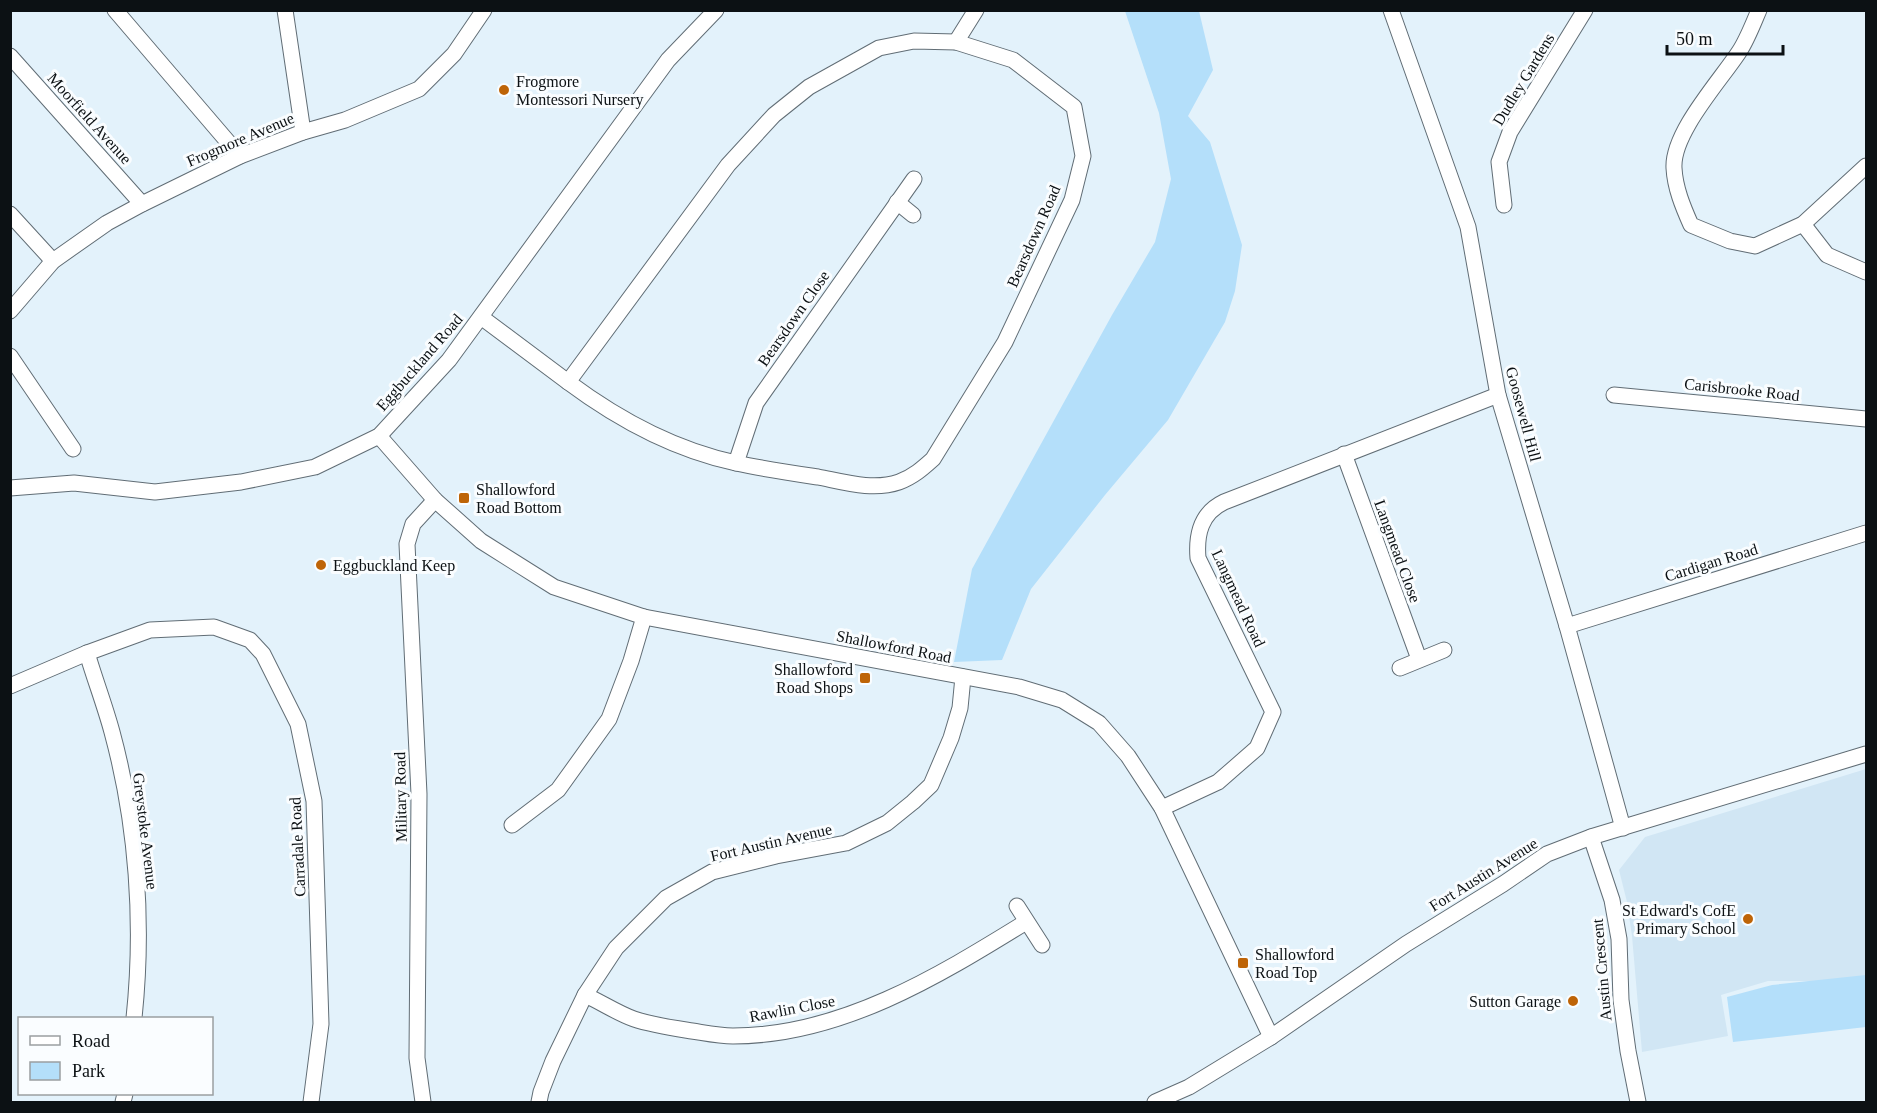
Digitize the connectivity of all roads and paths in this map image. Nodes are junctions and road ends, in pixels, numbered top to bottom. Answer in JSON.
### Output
{"nodes":[{"id":1,"x":115,"y":10,"type":"edge"},
{"id":2,"x":285,"y":10,"type":"edge"},
{"id":3,"x":484,"y":10,"type":"edge"},
{"id":4,"x":716,"y":10,"type":"edge"},
{"id":5,"x":976,"y":10,"type":"edge"},
{"id":6,"x":1391,"y":10,"type":"edge"},
{"id":7,"x":1586,"y":10,"type":"edge"},
{"id":8,"x":1759,"y":10,"type":"edge"},
{"id":9,"x":956,"y":42,"type":"junction"},
{"id":10,"x":10,"y":56,"type":"edge"},
{"id":11,"x":303,"y":132,"type":"junction"},
{"id":12,"x":240,"y":156,"type":"junction"},
{"id":13,"x":1866,"y":166,"type":"edge"},
{"id":14,"x":914,"y":178,"type":"dead end"},
{"id":15,"x":897,"y":202,"type":"junction"},
{"id":16,"x":142,"y":204,"type":"junction"},
{"id":17,"x":1504,"y":205,"type":"dead end"},
{"id":18,"x":10,"y":214,"type":"edge"},
{"id":19,"x":914,"y":215,"type":"dead end"},
{"id":20,"x":1803,"y":224,"type":"junction"},
{"id":21,"x":53,"y":261,"type":"junction"},
{"id":22,"x":1866,"y":272,"type":"edge"},
{"id":23,"x":10,"y":311,"type":"edge"},
{"id":24,"x":481,"y":317,"type":"junction"},
{"id":25,"x":10,"y":356,"type":"edge"},
{"id":26,"x":568,"y":382,"type":"junction"},
{"id":27,"x":1498,"y":395,"type":"junction"},
{"id":28,"x":1614,"y":395,"type":"dead end"},
{"id":29,"x":1866,"y":419,"type":"edge"},
{"id":30,"x":379,"y":436,"type":"junction"},
{"id":31,"x":73,"y":449,"type":"dead end"},
{"id":32,"x":1344,"y":454,"type":"junction"},
{"id":33,"x":736,"y":463,"type":"junction"},
{"id":34,"x":10,"y":488,"type":"edge"},
{"id":35,"x":435,"y":500,"type":"junction"},
{"id":36,"x":1866,"y":533,"type":"edge"},
{"id":37,"x":644,"y":617,"type":"junction"},
{"id":38,"x":1567,"y":626,"type":"junction"},
{"id":39,"x":1444,"y":650,"type":"dead end"},
{"id":40,"x":87,"y":653,"type":"junction"},
{"id":41,"x":1419,"y":659,"type":"junction"},
{"id":42,"x":1400,"y":668,"type":"dead end"},
{"id":43,"x":963,"y":677,"type":"junction"},
{"id":44,"x":10,"y":686,"type":"edge"},
{"id":45,"x":1866,"y":754,"type":"edge"},
{"id":46,"x":1162,"y":808,"type":"junction"},
{"id":47,"x":512,"y":825,"type":"dead end"},
{"id":48,"x":1623,"y":828,"type":"junction"},
{"id":49,"x":1591,"y":837,"type":"junction"},
{"id":50,"x":1017,"y":906,"type":"dead end"},
{"id":51,"x":1026,"y":922,"type":"junction"},
{"id":52,"x":1042,"y":945,"type":"dead end"},
{"id":53,"x":585,"y":994,"type":"junction"},
{"id":54,"x":134,"y":1017,"type":"edge"},
{"id":55,"x":1271,"y":1037,"type":"junction"},
{"id":56,"x":311,"y":1102,"type":"edge"},
{"id":57,"x":423,"y":1102,"type":"edge"},
{"id":58,"x":539,"y":1102,"type":"edge"},
{"id":59,"x":1155,"y":1102,"type":"edge"},
{"id":60,"x":1638,"y":1102,"type":"edge"}],
"edges":[{"from":1,"to":12,"type":"street"},
{"from":2,"to":11,"type":"street"},
{"from":3,"to":11,"type":"street","name":"Frogmore Avenue"},
{"from":4,"to":24,"type":"street","name":"Eggbuckland Road"},
{"from":5,"to":9,"type":"street"},
{"from":6,"to":27,"type":"street","name":"Goosewell Hill"},
{"from":7,"to":17,"type":"street","name":"Dudley Gardens"},
{"from":8,"to":20,"type":"street"},
{"from":9,"to":26,"type":"street","name":"Bearsdown Road"},
{"from":9,"to":33,"type":"street","name":"Bearsdown Road"},
{"from":10,"to":16,"type":"street","name":"Moorfield Avenue"},
{"from":11,"to":12,"type":"street","name":"Frogmore Avenue"},
{"from":12,"to":16,"type":"street","name":"Frogmore Avenue"},
{"from":13,"to":20,"type":"street"},
{"from":14,"to":15,"type":"street","name":"Bearsdown Close"},
{"from":15,"to":19,"type":"street"},
{"from":15,"to":33,"type":"street","name":"Bearsdown Close"},
{"from":16,"to":21,"type":"street","name":"Frogmore Avenue"},
{"from":18,"to":21,"type":"street"},
{"from":20,"to":22,"type":"street"},
{"from":21,"to":23,"type":"street","name":"Frogmore Avenue"},
{"from":24,"to":26,"type":"street","name":"Bearsdown Road"},
{"from":24,"to":30,"type":"street","name":"Eggbuckland Road"},
{"from":25,"to":31,"type":"street"},
{"from":26,"to":33,"type":"street","name":"Bearsdown Road"},
{"from":27,"to":32,"type":"street","name":"Langmead Road"},
{"from":27,"to":38,"type":"street","name":"Goosewell Hill"},
{"from":28,"to":29,"type":"street","name":"Carisbrooke Road"},
{"from":30,"to":34,"type":"street","name":"Eggbuckland Road"},
{"from":30,"to":35,"type":"street","name":"Shallowford Road"},
{"from":32,"to":41,"type":"street","name":"Langmead Close"},
{"from":32,"to":46,"type":"street","name":"Langmead Road"},
{"from":35,"to":37,"type":"street","name":"Shallowford Road"},
{"from":35,"to":57,"type":"street","name":"Military Road"},
{"from":36,"to":38,"type":"street","name":"Cardigan Road"},
{"from":37,"to":43,"type":"street","name":"Shallowford Road"},
{"from":37,"to":47,"type":"street"},
{"from":38,"to":48,"type":"street","name":"Goosewell Hill"},
{"from":39,"to":41,"type":"street"},
{"from":40,"to":44,"type":"street","name":"Carradale Road"},
{"from":40,"to":54,"type":"street","name":"Greystoke Avenue"},
{"from":40,"to":56,"type":"street","name":"Carradale Road"},
{"from":41,"to":42,"type":"street"},
{"from":43,"to":46,"type":"street","name":"Shallowford Road"},
{"from":43,"to":53,"type":"street","name":"Fort Austin Avenue"},
{"from":45,"to":48,"type":"street","name":"Fort Austin Avenue"},
{"from":46,"to":55,"type":"street","name":"Shallowford Road"},
{"from":48,"to":49,"type":"street","name":"Fort Austin Avenue"},
{"from":49,"to":55,"type":"street","name":"Fort Austin Avenue"},
{"from":49,"to":60,"type":"street","name":"Austin Crescent"},
{"from":50,"to":51,"type":"street"},
{"from":51,"to":52,"type":"street"},
{"from":51,"to":53,"type":"street","name":"Rawlin Close"},
{"from":53,"to":58,"type":"street","name":"Fort Austin Avenue"},
{"from":55,"to":59,"type":"street","name":"Fort Austin Avenue"}]}
